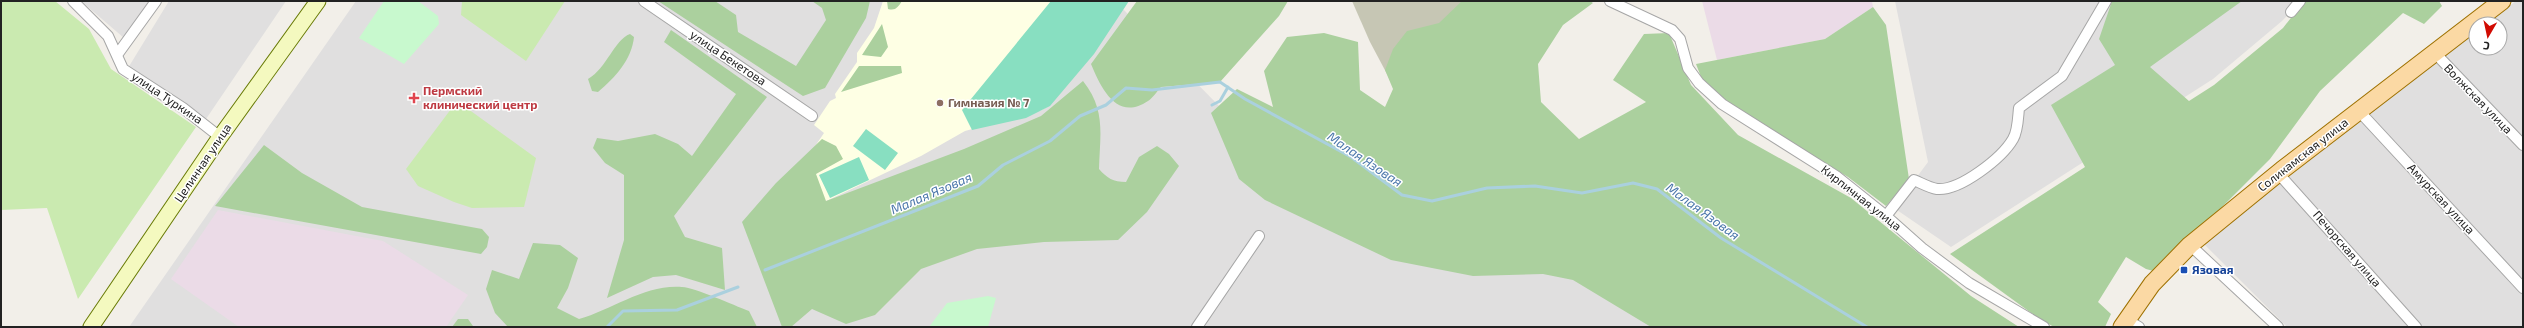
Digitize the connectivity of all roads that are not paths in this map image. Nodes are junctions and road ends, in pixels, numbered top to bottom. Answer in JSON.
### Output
{"nodes":[{"id":1,"x":73,"y":1,"type":"edge"},
{"id":2,"x":156,"y":1,"type":"edge"},
{"id":3,"x":318,"y":1,"type":"edge"},
{"id":4,"x":644,"y":1,"type":"edge"},
{"id":5,"x":1610,"y":1,"type":"edge"},
{"id":6,"x":2106,"y":1,"type":"edge"},
{"id":7,"x":2300,"y":1,"type":"edge"},
{"id":8,"x":2502,"y":1,"type":"edge"},
{"id":9,"x":2291,"y":12,"type":"dead end"},
{"id":10,"x":2434,"y":52,"type":"junction"},
{"id":11,"x":117,"y":55,"type":"junction"},
{"id":12,"x":2359,"y":111,"type":"junction"},
{"id":13,"x":812,"y":116,"type":"dead end"},
{"id":14,"x":220,"y":137,"type":"junction"},
{"id":15,"x":2523,"y":146,"type":"edge"},
{"id":16,"x":2278,"y":173,"type":"junction"},
{"id":17,"x":1886,"y":216,"type":"junction"},
{"id":18,"x":1259,"y":236,"type":"dead end"},
{"id":19,"x":2190,"y":245,"type":"junction"},
{"id":20,"x":2523,"y":288,"type":"edge"},
{"id":21,"x":2129,"y":324,"type":"edge"},
{"id":22,"x":92,"y":327,"type":"edge"},
{"id":23,"x":1197,"y":327,"type":"edge"},
{"id":24,"x":2044,"y":327,"type":"edge"},
{"id":25,"x":2278,"y":327,"type":"edge"},
{"id":26,"x":2416,"y":327,"type":"edge"}],
"edges":[{"from":1,"to":11,"type":"street","name":"улица Туркина"},
{"from":2,"to":11,"type":"street"},
{"from":3,"to":14,"type":"main road","name":"Целинная улица"},
{"from":4,"to":13,"type":"street","name":"улица Бекетова"},
{"from":5,"to":17,"type":"street","name":"Кирпичная улица"},
{"from":6,"to":17,"type":"street"},
{"from":7,"to":9,"type":"street"},
{"from":8,"to":10,"type":"main road","name":"Соликамская улица"},
{"from":10,"to":12,"type":"main road","name":"Соликамская улица"},
{"from":10,"to":15,"type":"street","name":"Волжская улица"},
{"from":11,"to":14,"type":"street","name":"улица Туркина"},
{"from":12,"to":16,"type":"main road","name":"Соликамская улица"},
{"from":12,"to":20,"type":"street","name":"Амурская улица"},
{"from":14,"to":22,"type":"main road","name":"Целинная улица"},
{"from":16,"to":19,"type":"main road","name":"Соликамская улица"},
{"from":16,"to":26,"type":"street","name":"Печорская улица"},
{"from":17,"to":24,"type":"street","name":"Кирпичная улица"},
{"from":18,"to":23,"type":"street"},
{"from":19,"to":21,"type":"main road","name":"Соликамская улица"},
{"from":19,"to":25,"type":"street"}]}
